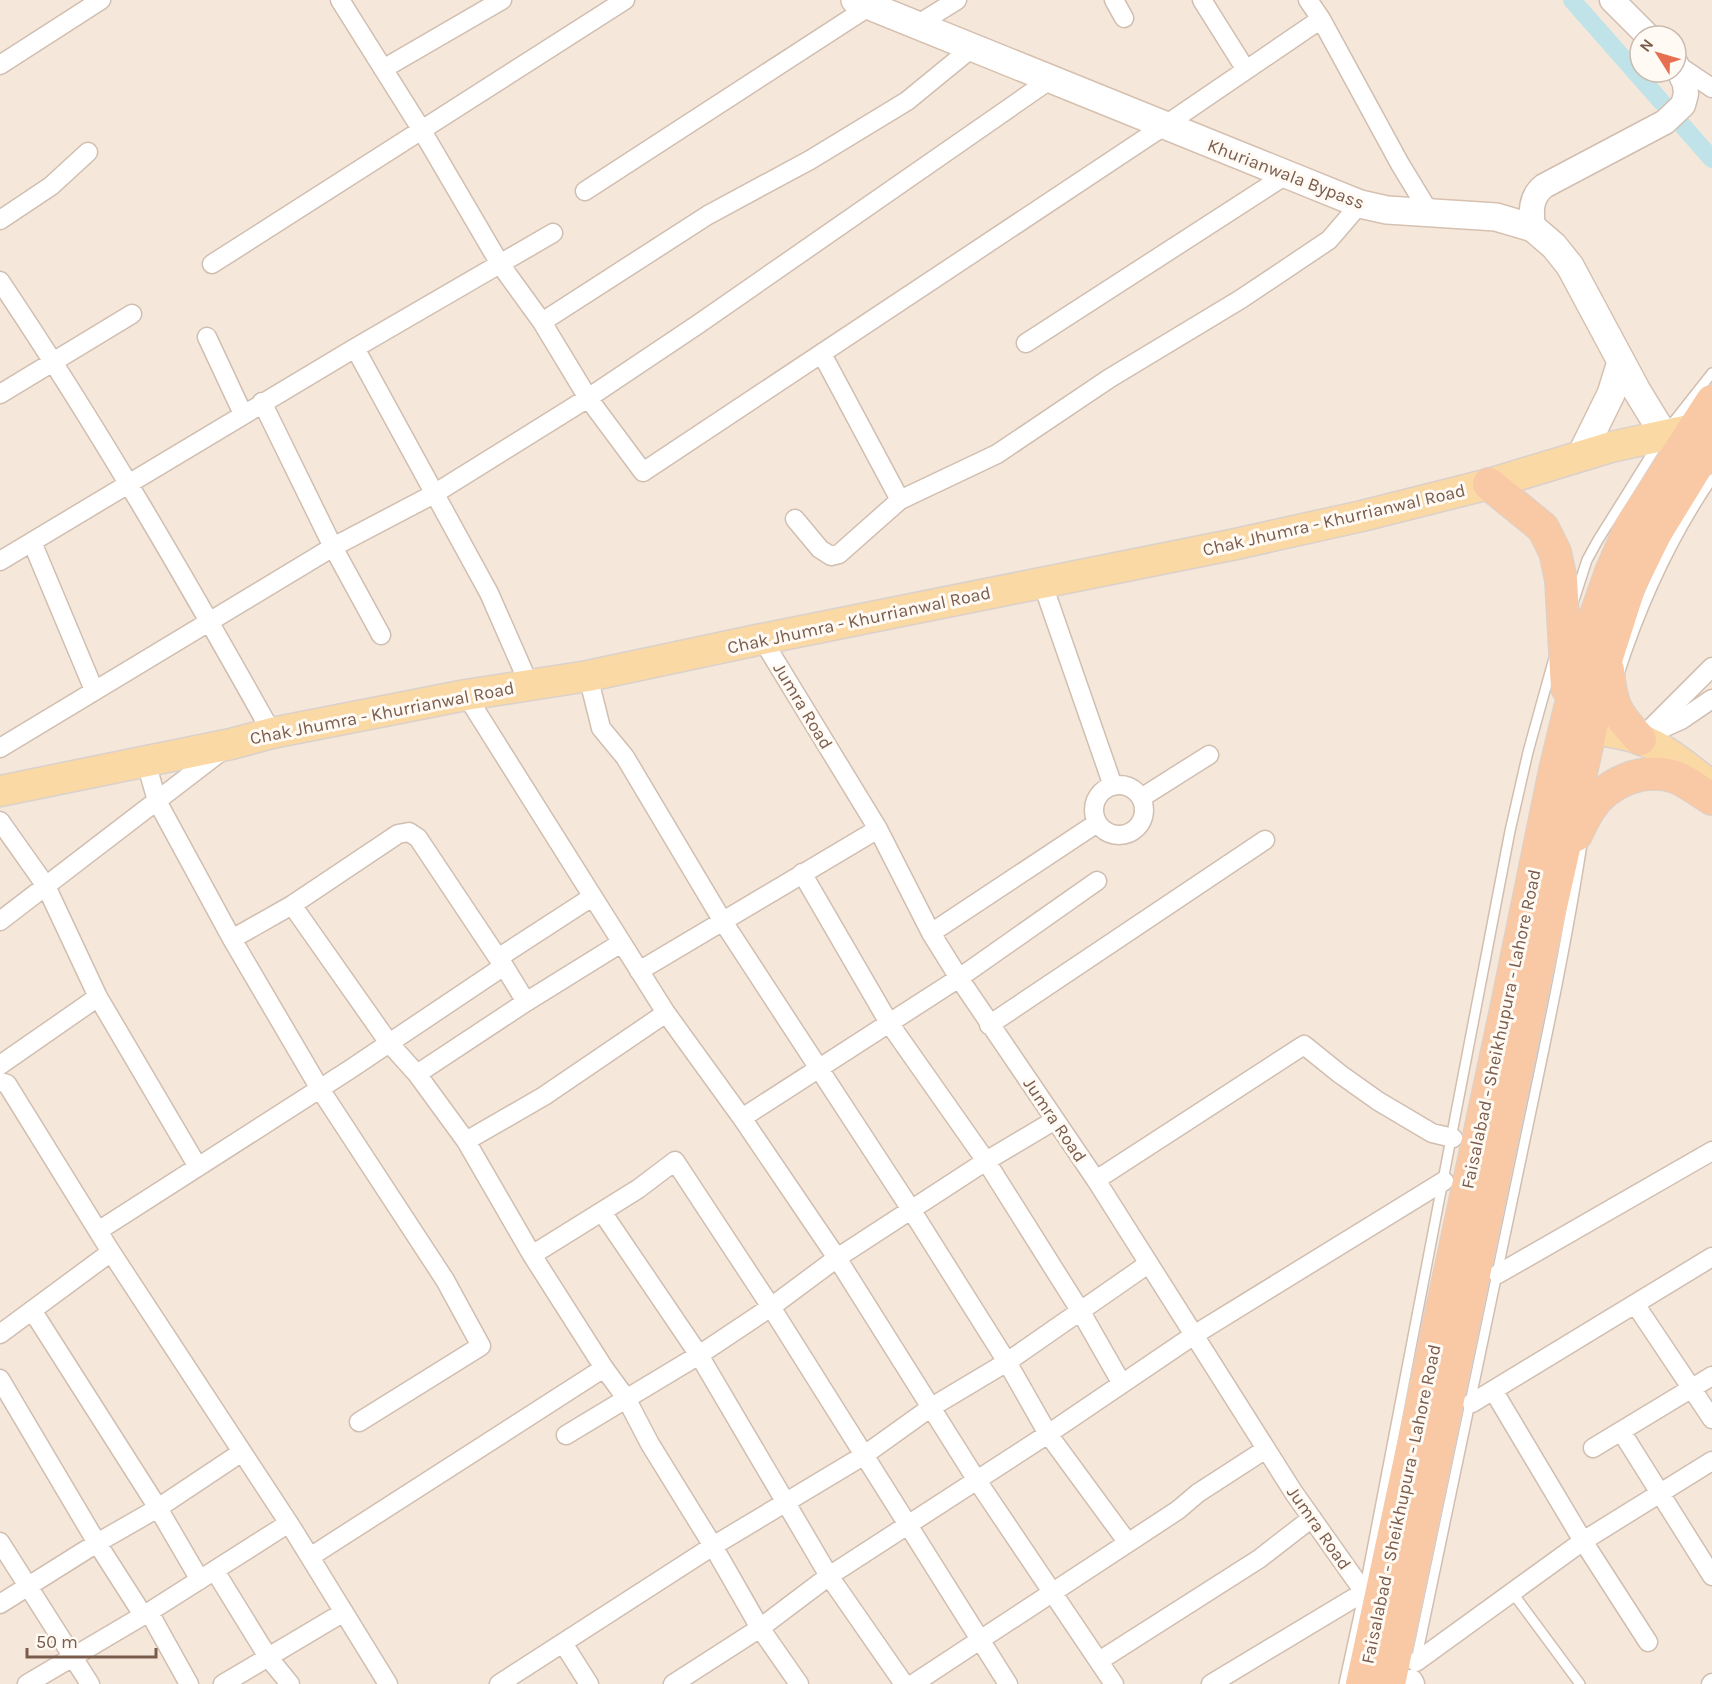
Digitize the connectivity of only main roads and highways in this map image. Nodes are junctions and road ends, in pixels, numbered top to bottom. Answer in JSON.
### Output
{"nodes":[{"id":1,"x":862,"y":3,"type":"edge"},
{"id":2,"x":1621,"y":362,"type":"junction"},
{"id":3,"x":1712,"y":401,"type":"edge"},
{"id":4,"x":1695,"y":433,"type":"edge"},
{"id":5,"x":1580,"y":457,"type":"junction"},
{"id":6,"x":1489,"y":484,"type":"junction"},
{"id":7,"x":1595,"y":721,"type":"junction"},
{"id":8,"x":1640,"y":739,"type":"joint"},
{"id":9,"x":1712,"y":787,"type":"edge"},
{"id":10,"x":0,"y":791,"type":"edge"},
{"id":11,"x":1712,"y":799,"type":"edge"},
{"id":12,"x":1564,"y":897,"type":"junction"},
{"id":13,"x":1408,"y":1679,"type":"edge"},
{"id":14,"x":1362,"y":1684,"type":"edge"}],
"edges":[{"from":1,"to":2,"type":"main road","name":"Khurianwala Bypass"},
{"from":2,"to":4,"type":"main road","name":"Khurianwala Bypass"},
{"from":2,"to":5,"type":"main road"},
{"from":3,"to":4,"type":"highway","name":"Faisalabad - Sheikhupura - Lahore Road"},
{"from":4,"to":5,"type":"main road","name":"Chak Jhumra - Khurrianwal Road"},
{"from":4,"to":7,"type":"highway","name":"Faisalabad - Sheikhupura - Lahore Road"},
{"from":4,"to":7,"type":"highway","name":"Faisalabad - Sheikhupura - Lahore Road"},
{"from":5,"to":6,"type":"main road","name":"Chak Jhumra - Khurrianwal Road"},
{"from":6,"to":7,"type":"highway"},
{"from":6,"to":10,"type":"main road","name":"Chak Jhumra - Khurrianwal Road"},
{"from":7,"to":8,"type":"highway"},
{"from":7,"to":12,"type":"highway","name":"Faisalabad - Sheikhupura - Lahore Road"},
{"from":7,"to":14,"type":"highway","name":"Faisalabad - Sheikhupura - Lahore Road"},
{"from":8,"to":9,"type":"main road"},
{"from":11,"to":12,"type":"highway"},
{"from":12,"to":13,"type":"highway","name":"Faisalabad - Sheikhupura - Lahore Road"}]}
